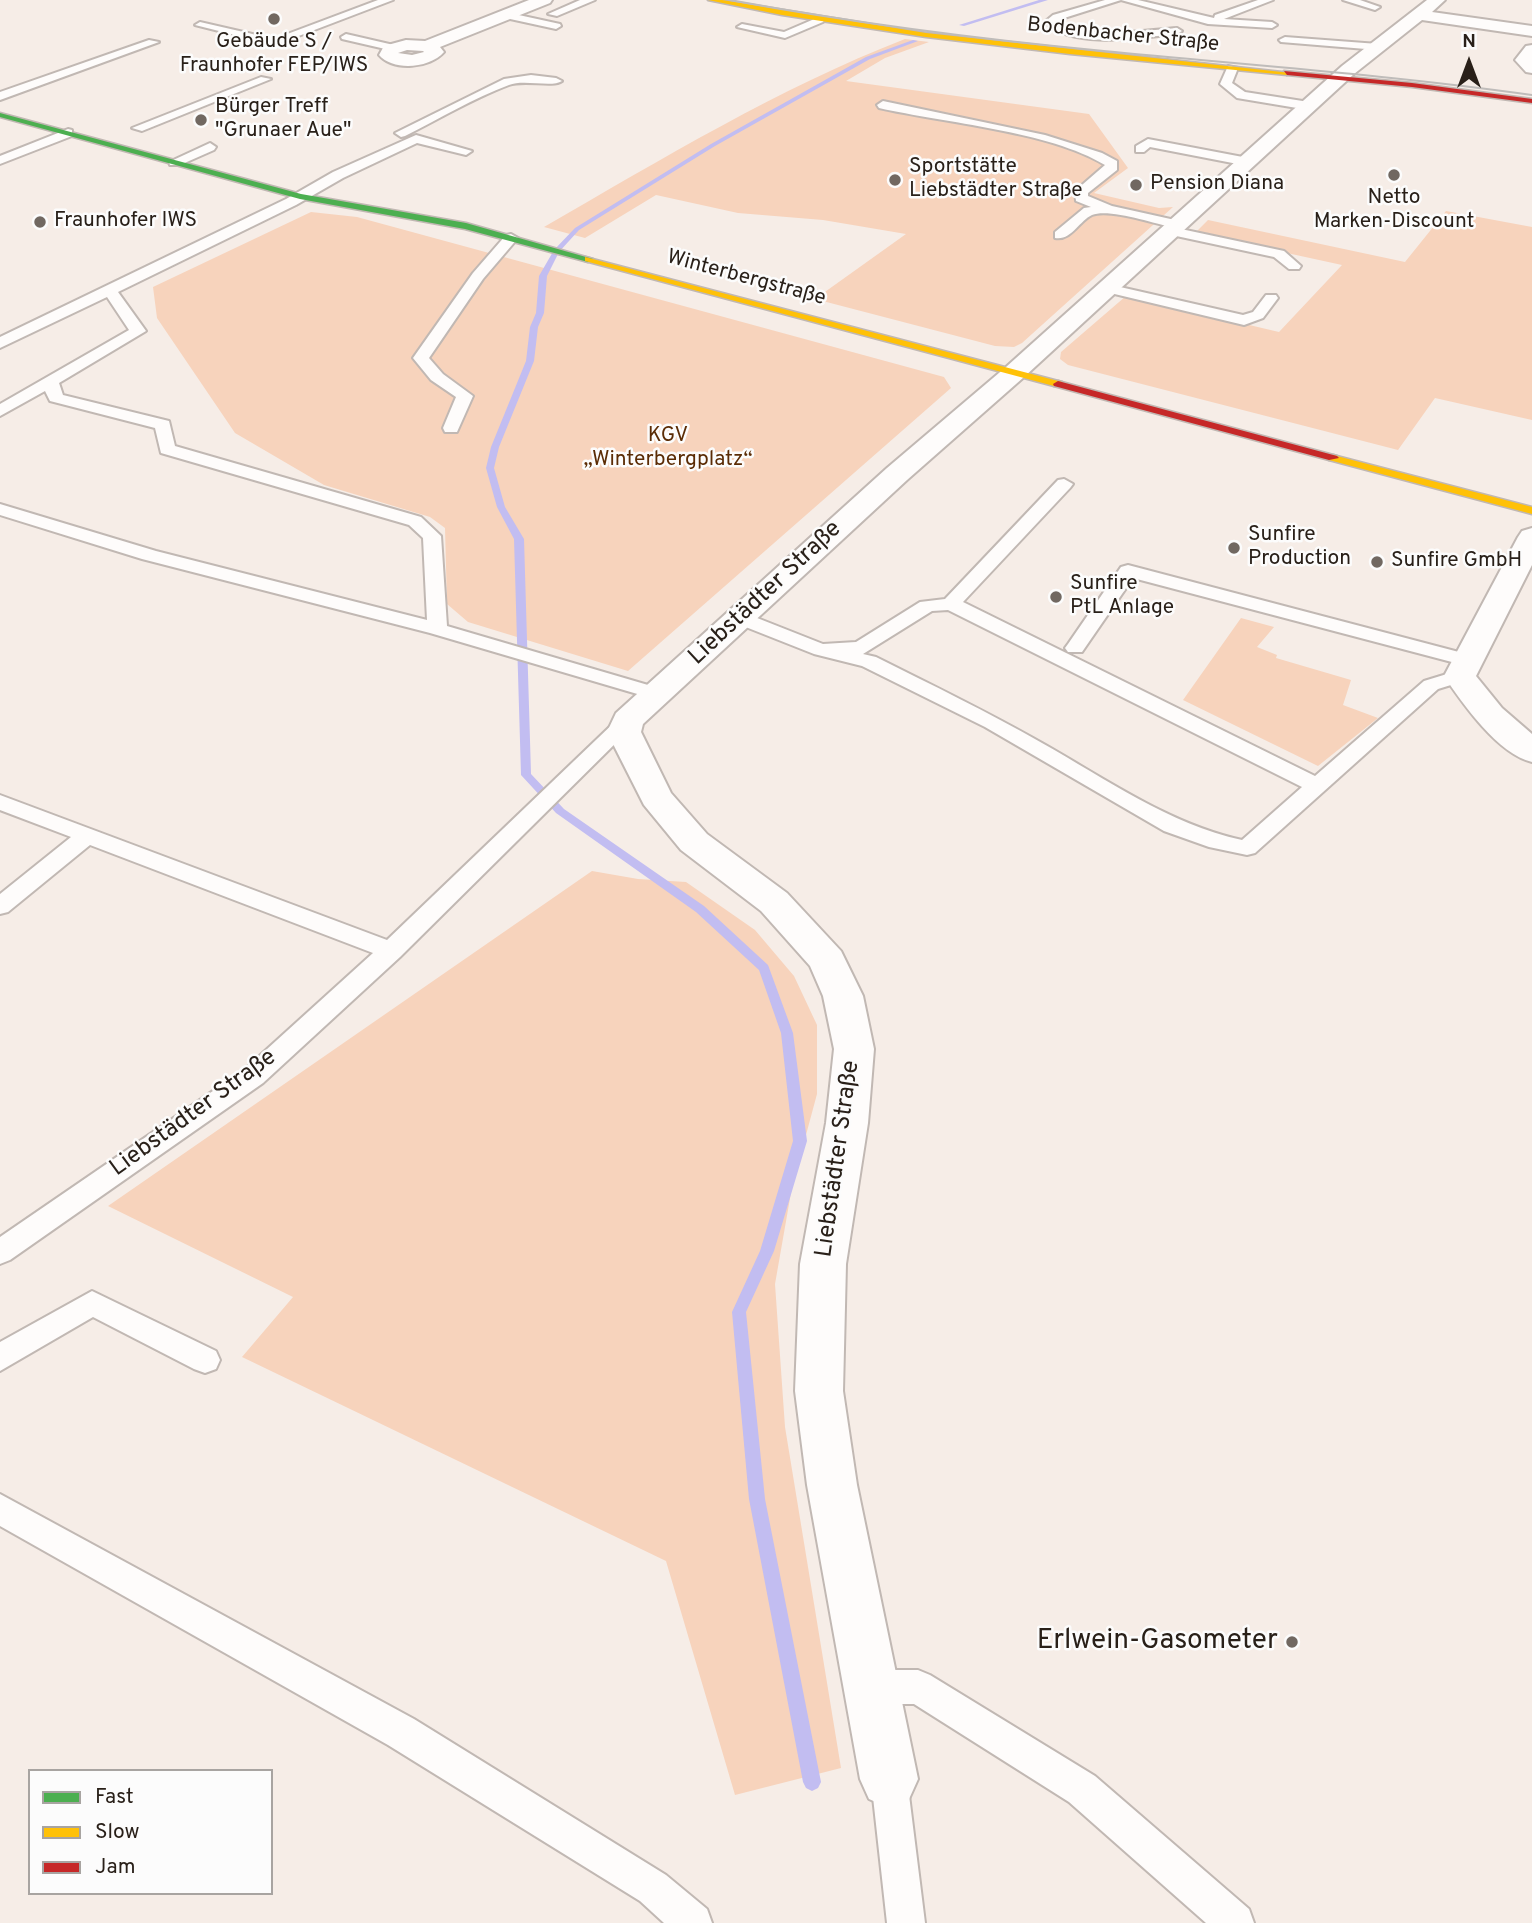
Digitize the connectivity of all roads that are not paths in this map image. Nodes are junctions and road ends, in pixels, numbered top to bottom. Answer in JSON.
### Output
{"nodes":[{"id":1,"x":388,"y":0,"type":"edge"},
{"id":2,"x":590,"y":0,"type":"edge"},
{"id":3,"x":604,"y":0,"type":"edge"},
{"id":4,"x":711,"y":0,"type":"edge"},
{"id":5,"x":762,"y":0,"type":"edge"},
{"id":6,"x":1116,"y":0,"type":"edge"},
{"id":7,"x":1126,"y":0,"type":"edge"},
{"id":8,"x":1268,"y":0,"type":"edge"},
{"id":9,"x":1348,"y":0,"type":"edge"},
{"id":10,"x":1437,"y":0,"type":"edge"},
{"id":11,"x":541,"y":4,"type":"edge"},
{"id":12,"x":1375,"y":7,"type":"dead end"},
{"id":13,"x":570,"y":14,"type":"dead end"},
{"id":14,"x":505,"y":15,"type":"junction"},
{"id":15,"x":1419,"y":15,"type":"junction"},
{"id":16,"x":819,"y":20,"type":"junction"},
{"id":17,"x":1208,"y":21,"type":"junction"},
{"id":18,"x":200,"y":25,"type":"dead end"},
{"id":19,"x":1272,"y":25,"type":"dead end"},
{"id":20,"x":556,"y":26,"type":"dead end"},
{"id":21,"x":742,"y":27,"type":"dead end"},
{"id":22,"x":1177,"y":31,"type":"junction"},
{"id":23,"x":1532,"y":31,"type":"edge"},
{"id":24,"x":346,"y":37,"type":"dead end"},
{"id":25,"x":1285,"y":40,"type":"dead end"},
{"id":26,"x":153,"y":42,"type":"dead end"},
{"id":27,"x":1378,"y":47,"type":"junction"},
{"id":28,"x":394,"y":48,"type":"joint"},
{"id":29,"x":1127,"y":48,"type":"junction"},
{"id":30,"x":1532,"y":50,"type":"edge"},
{"id":31,"x":1232,"y":68,"type":"junction"},
{"id":32,"x":1532,"y":68,"type":"edge"},
{"id":33,"x":1348,"y":71,"type":"junction"},
{"id":34,"x":265,"y":79,"type":"dead end"},
{"id":35,"x":561,"y":80,"type":"dead end"},
{"id":36,"x":1532,"y":86,"type":"edge"},
{"id":37,"x":2,"y":94,"type":"edge"},
{"id":38,"x":32,"y":100,"type":"dead end"},
{"id":39,"x":1532,"y":101,"type":"edge"},
{"id":40,"x":883,"y":105,"type":"dead end"},
{"id":41,"x":1309,"y":106,"type":"junction"},
{"id":42,"x":0,"y":115,"type":"edge"},
{"id":43,"x":121,"y":124,"type":"dead end"},
{"id":44,"x":138,"y":128,"type":"junction"},
{"id":45,"x":68,"y":133,"type":"junction"},
{"id":46,"x":162,"y":134,"type":"dead end"},
{"id":47,"x":416,"y":139,"type":"junction"},
{"id":48,"x":186,"y":141,"type":"dead end"},
{"id":49,"x":216,"y":149,"type":"joint"},
{"id":50,"x":1140,"y":149,"type":"dead end"},
{"id":51,"x":466,"y":151,"type":"dead end"},
{"id":52,"x":0,"y":160,"type":"edge"},
{"id":53,"x":175,"y":162,"type":"junction"},
{"id":54,"x":1248,"y":162,"type":"junction"},
{"id":55,"x":300,"y":174,"type":"dead end"},
{"id":56,"x":325,"y":181,"type":"junction"},
{"id":57,"x":300,"y":196,"type":"junction"},
{"id":58,"x":1108,"y":209,"type":"junction"},
{"id":59,"x":466,"y":226,"type":"junction"},
{"id":60,"x":1176,"y":228,"type":"junction"},
{"id":61,"x":1060,"y":235,"type":"dead end"},
{"id":62,"x":511,"y":237,"type":"junction"},
{"id":63,"x":1294,"y":266,"type":"dead end"},
{"id":64,"x":1107,"y":288,"type":"junction"},
{"id":65,"x":109,"y":290,"type":"junction"},
{"id":66,"x":1271,"y":298,"type":"dead end"},
{"id":67,"x":0,"y":343,"type":"edge"},
{"id":68,"x":1015,"y":372,"type":"junction"},
{"id":69,"x":50,"y":382,"type":"junction"},
{"id":70,"x":0,"y":411,"type":"edge"},
{"id":71,"x":450,"y":428,"type":"dead end"},
{"id":72,"x":1063,"y":484,"type":"dead end"},
{"id":73,"x":0,"y":509,"type":"edge"},
{"id":74,"x":1532,"y":511,"type":"edge"},
{"id":75,"x":1532,"y":537,"type":"edge"},
{"id":76,"x":951,"y":604,"type":"junction"},
{"id":77,"x":740,"y":618,"type":"junction"},
{"id":78,"x":437,"y":629,"type":"junction"},
{"id":79,"x":1075,"y":648,"type":"dead end"},
{"id":80,"x":821,"y":650,"type":"junction"},
{"id":81,"x":1464,"y":668,"type":"junction"},
{"id":82,"x":643,"y":707,"type":"junction"},
{"id":83,"x":1532,"y":752,"type":"edge"},
{"id":84,"x":1317,"y":786,"type":"junction"},
{"id":85,"x":0,"y":802,"type":"edge"},
{"id":86,"x":88,"y":835,"type":"junction"},
{"id":87,"x":0,"y":906,"type":"edge"},
{"id":88,"x":391,"y":951,"type":"junction"},
{"id":89,"x":0,"y":1252,"type":"edge"},
{"id":90,"x":0,"y":1358,"type":"edge"},
{"id":91,"x":205,"y":1360,"type":"dead end"},
{"id":92,"x":0,"y":1509,"type":"edge"},
{"id":93,"x":870,"y":1687,"type":"junction"},
{"id":94,"x":889,"y":1779,"type":"joint"},
{"id":95,"x":693,"y":1923,"type":"edge"},
{"id":96,"x":906,"y":1923,"type":"edge"},
{"id":97,"x":1235,"y":1923,"type":"edge"}],
"edges":[{"from":1,"to":18,"type":"lane"},
{"from":2,"to":11,"type":"lane"},
{"from":3,"to":13,"type":"lane"},
{"from":4,"to":16,"type":"main road","name":"Bodenbacher Straße"},
{"from":5,"to":29,"type":"main road","name":"Bodenbacher Straße"},
{"from":6,"to":22,"type":"lane"},
{"from":7,"to":17,"type":"lane"},
{"from":8,"to":17,"type":"lane"},
{"from":9,"to":12,"type":"lane"},
{"from":10,"to":15,"type":"street"},
{"from":11,"to":14,"type":"street"},
{"from":14,"to":20,"type":"lane"},
{"from":14,"to":28,"type":"street"},
{"from":15,"to":23,"type":"street"},
{"from":15,"to":27,"type":"street"},
{"from":16,"to":21,"type":"lane"},
{"from":16,"to":31,"type":"main road","name":"Bodenbacher Straße"},
{"from":17,"to":19,"type":"lane"},
{"from":17,"to":22,"type":"lane"},
{"from":22,"to":29,"type":"lane"},
{"from":24,"to":28,"type":"lane"},
{"from":25,"to":27,"type":"lane"},
{"from":26,"to":37,"type":"lane"},
{"from":27,"to":33,"type":"street"},
{"from":29,"to":33,"type":"main road","name":"Bodenbacher Straße"},
{"from":30,"to":32,"type":"street"},
{"from":31,"to":33,"type":"main road","name":"Bodenbacher Straße"},
{"from":31,"to":41,"type":"lane"},
{"from":33,"to":36,"type":"main road","name":"Bodenbacher Straße"},
{"from":33,"to":39,"type":"main road","name":"Bodenbacher Straße"},
{"from":33,"to":41,"type":"street","name":"Liebstädter Straße"},
{"from":34,"to":44,"type":"lane"},
{"from":35,"to":47,"type":"lane"},
{"from":37,"to":38,"type":"main road"},
{"from":40,"to":58,"type":"lane"},
{"from":41,"to":54,"type":"street","name":"Liebstädter Straße"},
{"from":42,"to":45,"type":"main road","name":"Winterbergstraße"},
{"from":43,"to":44,"type":"main road"},
{"from":44,"to":46,"type":"main road"},
{"from":45,"to":52,"type":"lane"},
{"from":45,"to":53,"type":"main road","name":"Winterbergstraße"},
{"from":47,"to":51,"type":"lane"},
{"from":47,"to":56,"type":"lane"},
{"from":48,"to":49,"type":"main road"},
{"from":49,"to":53,"type":"lane"},
{"from":50,"to":54,"type":"lane"},
{"from":53,"to":57,"type":"main road","name":"Winterbergstraße"},
{"from":54,"to":60,"type":"street","name":"Liebstädter Straße"},
{"from":55,"to":56,"type":"main road","name":"Winterbergstraße"},
{"from":56,"to":57,"type":"lane"},
{"from":56,"to":59,"type":"main road","name":"Winterbergstraße"},
{"from":57,"to":59,"type":"main road","name":"Winterbergstraße"},
{"from":57,"to":65,"type":"lane"},
{"from":58,"to":60,"type":"lane"},
{"from":58,"to":61,"type":"lane"},
{"from":59,"to":62,"type":"main road","name":"Winterbergstraße"},
{"from":60,"to":63,"type":"lane"},
{"from":60,"to":64,"type":"street","name":"Liebstädter Straße"},
{"from":62,"to":68,"type":"main road","name":"Winterbergstraße"},
{"from":62,"to":71,"type":"lane"},
{"from":64,"to":66,"type":"lane"},
{"from":64,"to":68,"type":"street","name":"Liebstädter Straße"},
{"from":65,"to":67,"type":"lane"},
{"from":65,"to":69,"type":"lane"},
{"from":68,"to":74,"type":"main road","name":"Winterbergstraße"},
{"from":68,"to":77,"type":"street","name":"Liebstädter Straße"},
{"from":69,"to":70,"type":"lane"},
{"from":69,"to":78,"type":"lane"},
{"from":72,"to":76,"type":"lane"},
{"from":73,"to":78,"type":"lane"},
{"from":75,"to":81,"type":"street"},
{"from":76,"to":80,"type":"lane"},
{"from":76,"to":84,"type":"lane"},
{"from":77,"to":80,"type":"lane"},
{"from":77,"to":82,"type":"street","name":"Liebstädter Straße"},
{"from":78,"to":82,"type":"lane"},
{"from":79,"to":81,"type":"lane"},
{"from":80,"to":84,"type":"lane"},
{"from":81,"to":83,"type":"street"},
{"from":81,"to":84,"type":"lane"},
{"from":82,"to":88,"type":"lane","name":"Liebstädter Straße"},
{"from":82,"to":93,"type":"street","name":"Liebstädter Straße"},
{"from":85,"to":86,"type":"lane"},
{"from":86,"to":87,"type":"lane"},
{"from":86,"to":88,"type":"lane"},
{"from":88,"to":89,"type":"lane","name":"Liebstädter Straße"},
{"from":90,"to":91,"type":"lane"},
{"from":92,"to":95,"type":"lane"},
{"from":93,"to":94,"type":"street","name":"Liebstädter Straße"},
{"from":93,"to":97,"type":"lane"},
{"from":94,"to":96,"type":"lane"}]}
